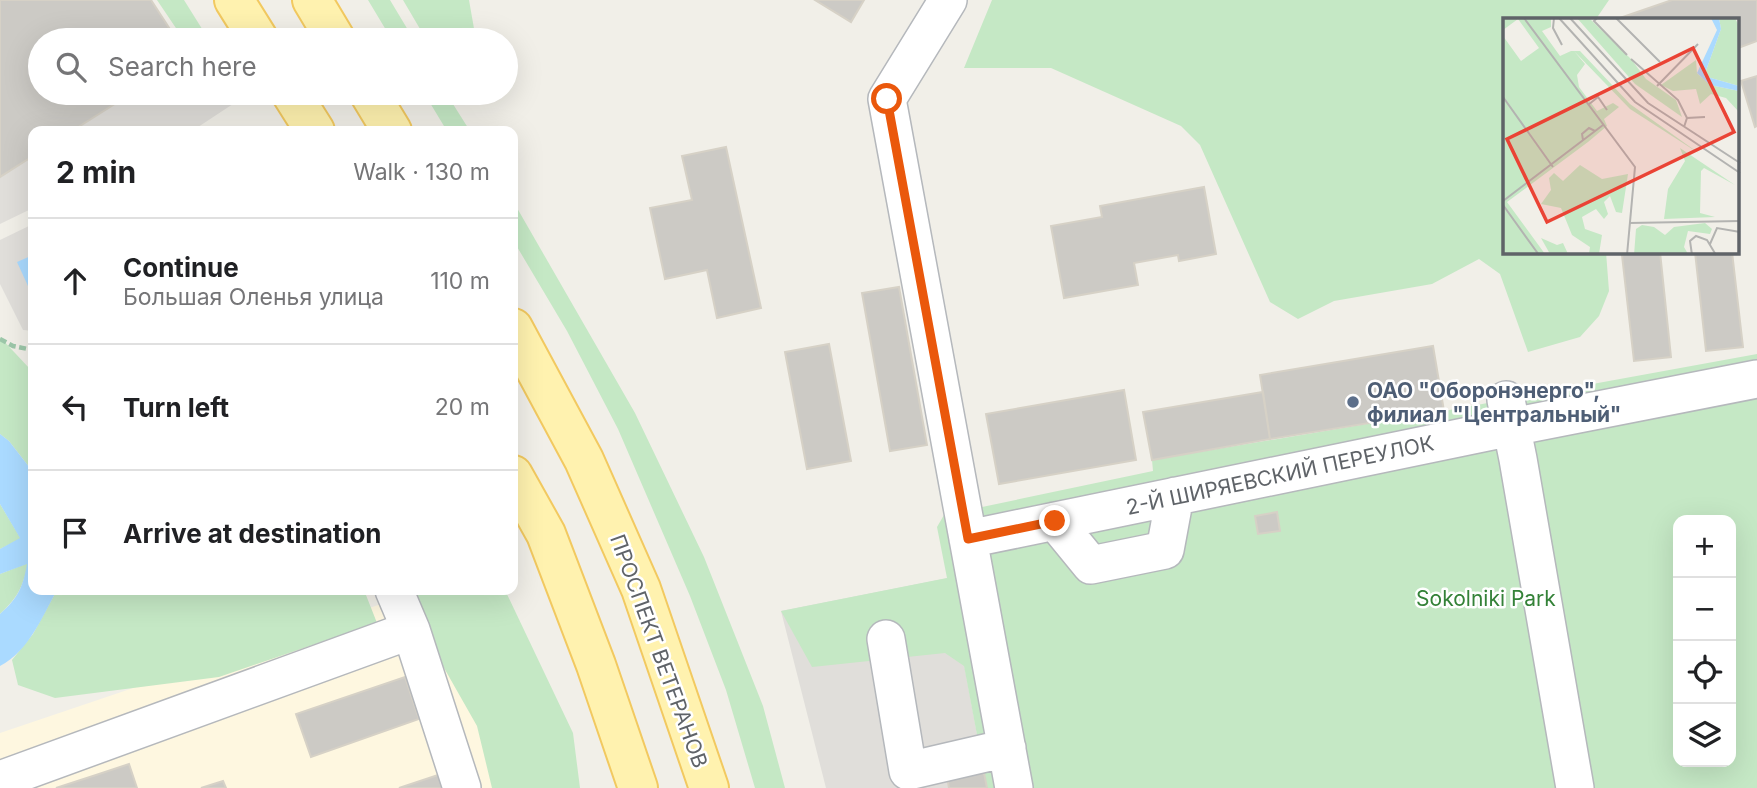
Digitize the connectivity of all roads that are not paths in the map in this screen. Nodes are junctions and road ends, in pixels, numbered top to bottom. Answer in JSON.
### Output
{"nodes":[{"id":1,"x":234,"y":0,"type":"edge"},
{"id":2,"x":312,"y":0,"type":"edge"},
{"id":3,"x":948,"y":0,"type":"edge"},
{"id":4,"x":252,"y":28,"type":"edge"},
{"id":5,"x":329,"y":28,"type":"edge"},
{"id":6,"x":299,"y":105,"type":"edge"},
{"id":7,"x":376,"y":105,"type":"edge"},
{"id":8,"x":312,"y":126,"type":"edge"},
{"id":9,"x":389,"y":126,"type":"edge"},
{"id":10,"x":518,"y":337,"type":"edge"},
{"id":11,"x":1757,"y":379,"type":"edge"},
{"id":12,"x":1509,"y":413,"type":"junction"},
{"id":13,"x":518,"y":484,"type":"edge"},
{"id":14,"x":1175,"y":496,"type":"junction"},
{"id":15,"x":1055,"y":521,"type":"junction"},
{"id":16,"x":968,"y":539,"type":"junction"},
{"id":17,"x":396,"y":595,"type":"edge"},
{"id":18,"x":411,"y":629,"type":"junction"},
{"id":19,"x":886,"y":639,"type":"dead end"},
{"id":20,"x":1007,"y":748,"type":"junction"},
{"id":21,"x":0,"y":780,"type":"edge"},
{"id":22,"x":461,"y":788,"type":"edge"},
{"id":23,"x":638,"y":788,"type":"edge"},
{"id":24,"x":709,"y":788,"type":"edge"},
{"id":25,"x":1014,"y":788,"type":"edge"},
{"id":26,"x":1574,"y":788,"type":"edge"}],
"edges":[{"from":1,"to":4,"type":"main road"},
{"from":2,"to":5,"type":"main road"},
{"from":3,"to":16,"type":"street"},
{"from":6,"to":8,"type":"main road"},
{"from":7,"to":9,"type":"main road"},
{"from":10,"to":24,"type":"main road","name":"ПРОСПЕКТ ВЕТЕРАНОВ"},
{"from":11,"to":12,"type":"street","name":"2-Й ШИРЯЕВСКИЙ ПЕРЕУЛОК"},
{"from":12,"to":14,"type":"street","name":"2-Й ШИРЯЕВСКИЙ ПЕРЕУЛОК"},
{"from":12,"to":26,"type":"street"},
{"from":13,"to":23,"type":"main road"},
{"from":14,"to":15,"type":"street","name":"2-Й ШИРЯЕВСКИЙ ПЕРЕУЛОК"},
{"from":14,"to":15,"type":"street"},
{"from":15,"to":16,"type":"street","name":"2-Й ШИРЯЕВСКИЙ ПЕРЕУЛОК"},
{"from":16,"to":20,"type":"street"},
{"from":17,"to":18,"type":"street"},
{"from":18,"to":21,"type":"street"},
{"from":18,"to":22,"type":"street"},
{"from":19,"to":20,"type":"street"},
{"from":20,"to":25,"type":"street"}]}
